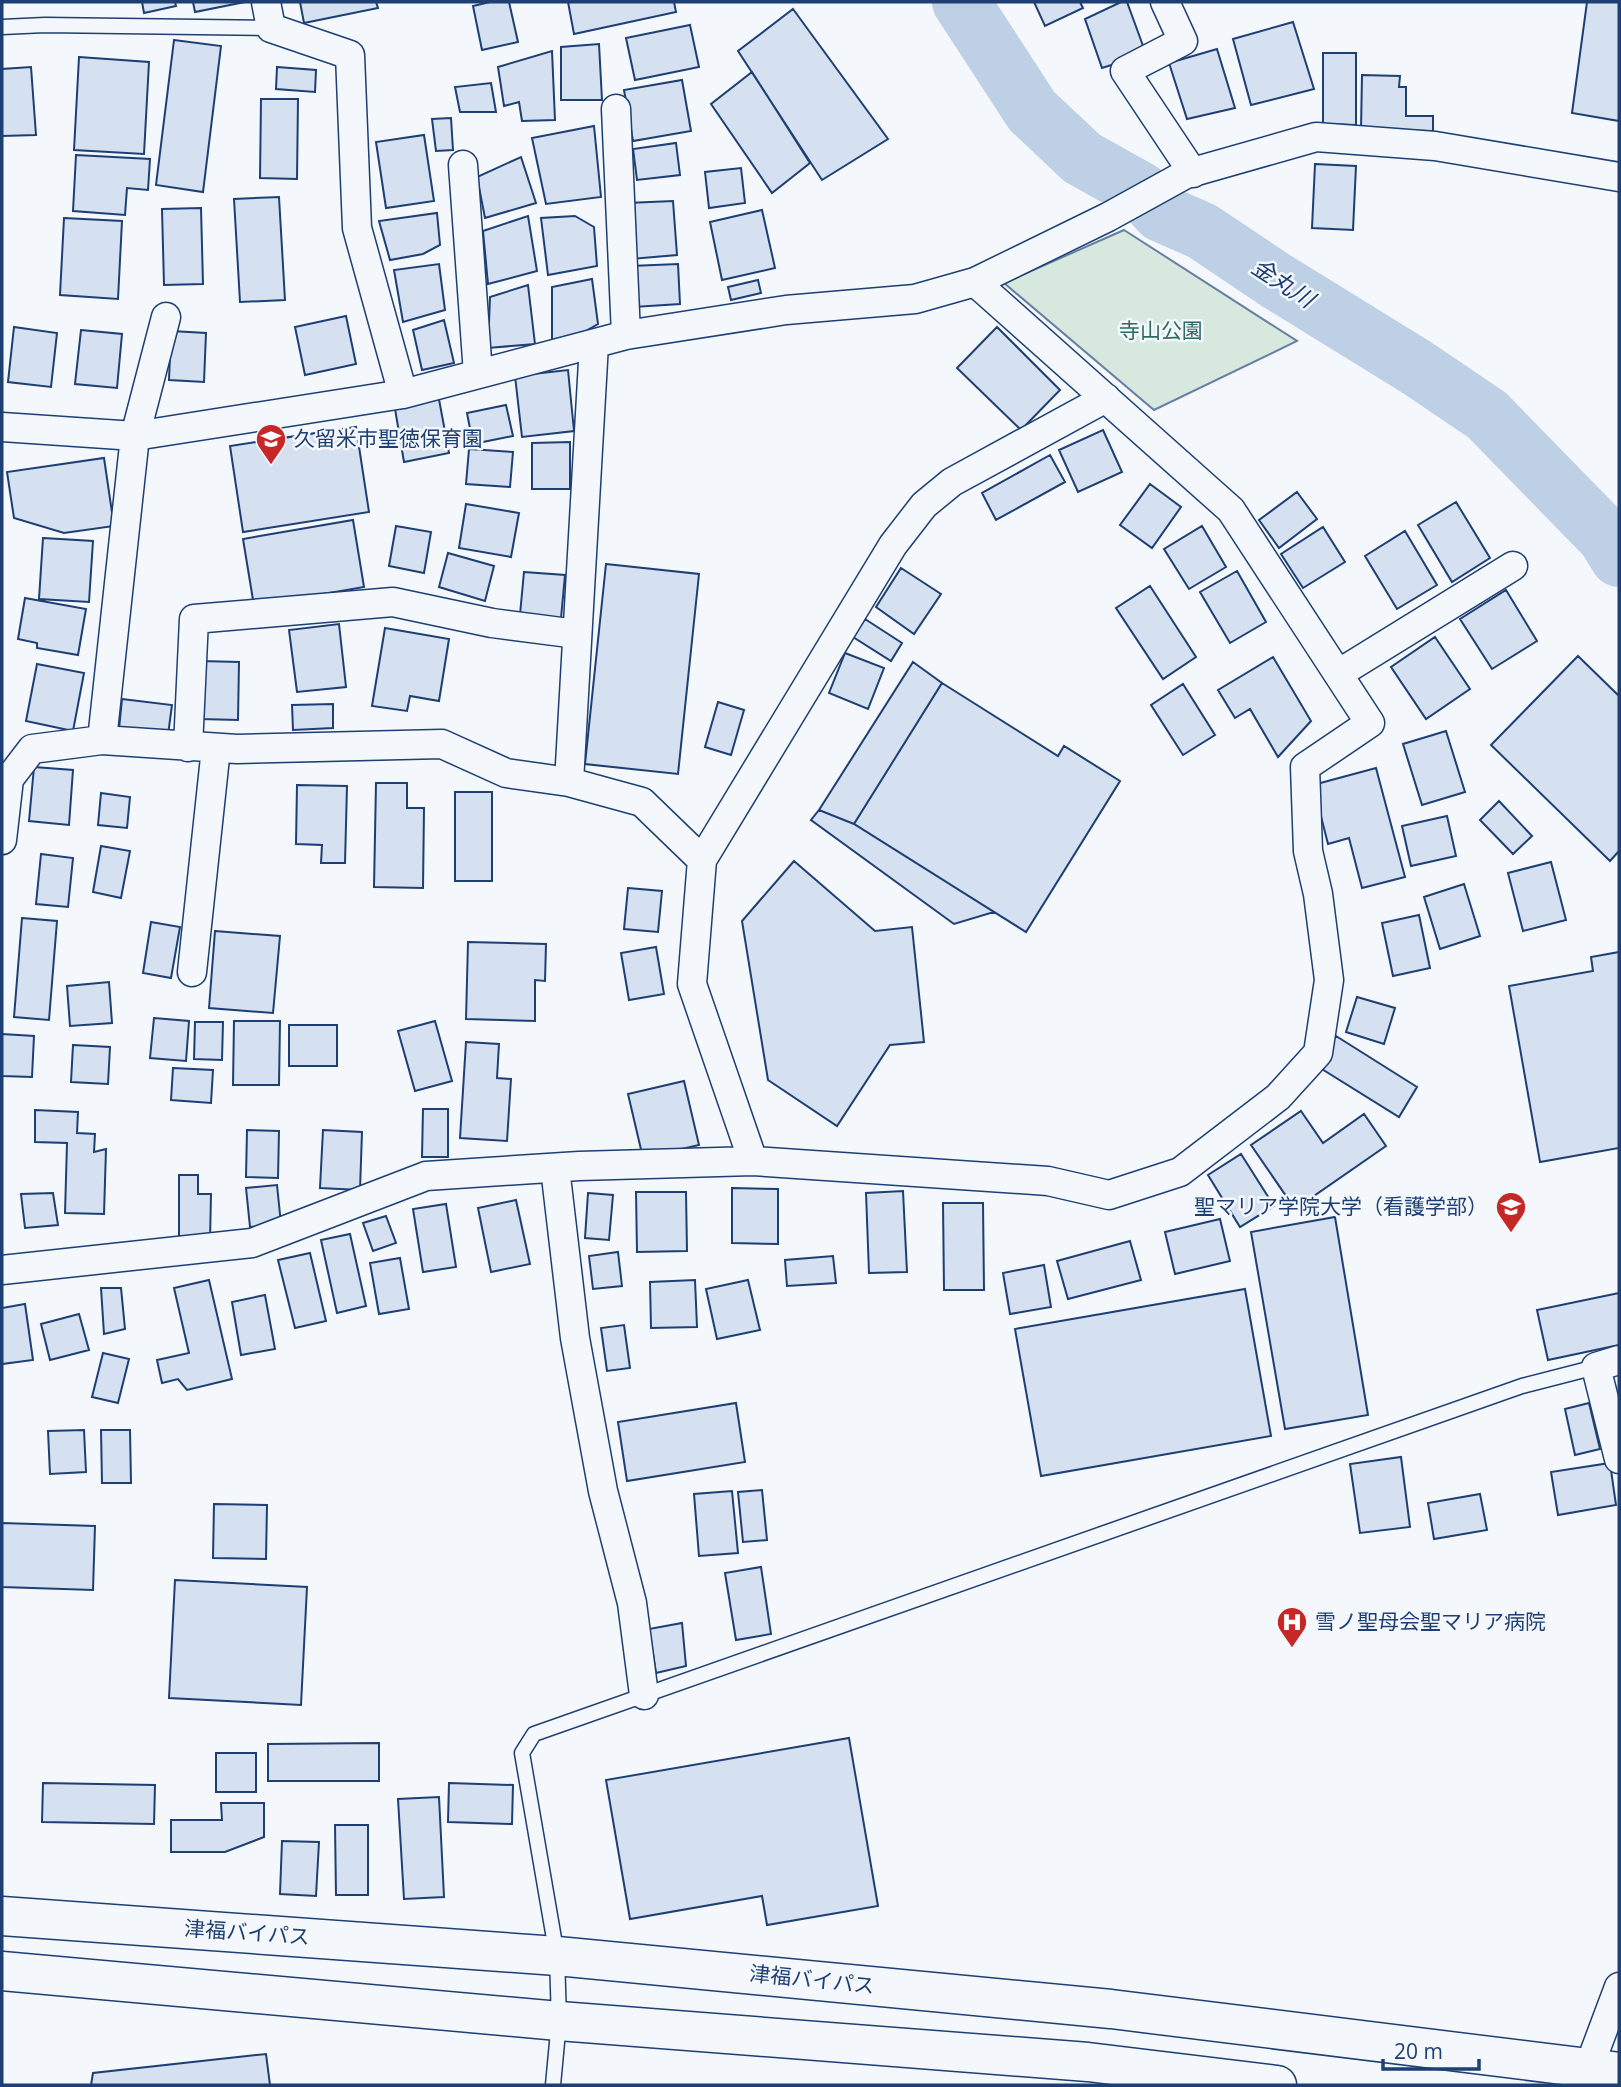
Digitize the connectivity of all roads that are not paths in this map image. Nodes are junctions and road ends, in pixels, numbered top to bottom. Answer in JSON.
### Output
{"nodes":[{"id":1,"x":1165,"y":2,"type":"edge"},
{"id":2,"x":268,"y":15,"type":"edge"},
{"id":3,"x":2,"y":27,"type":"edge"},
{"id":4,"x":616,"y":109,"type":"dead end"},
{"id":5,"x":463,"y":166,"type":"dead end"},
{"id":6,"x":1193,"y":173,"type":"junction"},
{"id":7,"x":1619,"y":177,"type":"edge"},
{"id":8,"x":975,"y":282,"type":"junction"},
{"id":9,"x":166,"y":317,"type":"dead end"},
{"id":10,"x":626,"y":335,"type":"junction"},
{"id":11,"x":594,"y":344,"type":"junction"},
{"id":12,"x":478,"y":374,"type":"junction"},
{"id":13,"x":403,"y":394,"type":"junction"},
{"id":14,"x":1106,"y":398,"type":"junction"},
{"id":15,"x":2,"y":427,"type":"edge"},
{"id":16,"x":135,"y":436,"type":"junction"},
{"id":17,"x":1513,"y":566,"type":"dead end"},
{"id":18,"x":577,"y":635,"type":"junction"},
{"id":19,"x":1338,"y":674,"type":"junction"},
{"id":20,"x":102,"y":740,"type":"junction"},
{"id":21,"x":188,"y":747,"type":"junction"},
{"id":22,"x":216,"y":748,"type":"junction"},
{"id":23,"x":569,"y":782,"type":"junction"},
{"id":24,"x":2,"y":841,"type":"edge"},
{"id":25,"x":702,"y":860,"type":"junction"},
{"id":26,"x":192,"y":972,"type":"dead end"},
{"id":27,"x":752,"y":1161,"type":"junction"},
{"id":28,"x":555,"y":1168,"type":"junction"},
{"id":29,"x":2,"y":1270,"type":"edge"},
{"id":30,"x":1608,"y":1364,"type":"edge"},
{"id":31,"x":1619,"y":1459,"type":"edge"},
{"id":32,"x":644,"y":1695,"type":"junction"},
{"id":33,"x":2,"y":1916,"type":"edge"},
{"id":34,"x":558,"y":1956,"type":"junction"},
{"id":35,"x":2,"y":1971,"type":"edge"},
{"id":36,"x":1619,"y":1987,"type":"edge"},
{"id":37,"x":559,"y":2021,"type":"junction"},
{"id":38,"x":1597,"y":2075,"type":"edge"},
{"id":39,"x":553,"y":2085,"type":"edge"},
{"id":40,"x":1277,"y":2085,"type":"edge"}],
"edges":[{"from":1,"to":6,"type":"street"},
{"from":2,"to":3,"type":"lane"},
{"from":2,"to":13,"type":"street"},
{"from":4,"to":10,"type":"street"},
{"from":5,"to":12,"type":"street"},
{"from":6,"to":7,"type":"street"},
{"from":6,"to":8,"type":"street"},
{"from":8,"to":10,"type":"street"},
{"from":8,"to":14,"type":"street"},
{"from":9,"to":16,"type":"street"},
{"from":10,"to":11,"type":"street"},
{"from":11,"to":12,"type":"street"},
{"from":11,"to":18,"type":"street"},
{"from":12,"to":13,"type":"street"},
{"from":13,"to":16,"type":"street"},
{"from":14,"to":19,"type":"street"},
{"from":14,"to":25,"type":"street"},
{"from":15,"to":16,"type":"street"},
{"from":16,"to":20,"type":"street"},
{"from":17,"to":19,"type":"street"},
{"from":18,"to":21,"type":"street"},
{"from":18,"to":23,"type":"street"},
{"from":19,"to":27,"type":"street"},
{"from":20,"to":21,"type":"street"},
{"from":20,"to":24,"type":"street"},
{"from":21,"to":22,"type":"street"},
{"from":22,"to":23,"type":"street"},
{"from":22,"to":26,"type":"street"},
{"from":23,"to":25,"type":"street"},
{"from":25,"to":27,"type":"street"},
{"from":27,"to":28,"type":"street"},
{"from":28,"to":29,"type":"street"},
{"from":28,"to":32,"type":"street"},
{"from":30,"to":31,"type":"street"},
{"from":30,"to":32,"type":"lane"},
{"from":32,"to":34,"type":"lane"},
{"from":33,"to":34,"type":"highway","name":"津福バイパス"},
{"from":34,"to":37,"type":"lane"},
{"from":34,"to":38,"type":"highway","name":"津福バイパス"},
{"from":35,"to":37,"type":"highway"},
{"from":36,"to":38,"type":"street"},
{"from":37,"to":39,"type":"lane"},
{"from":37,"to":40,"type":"highway"}]}
